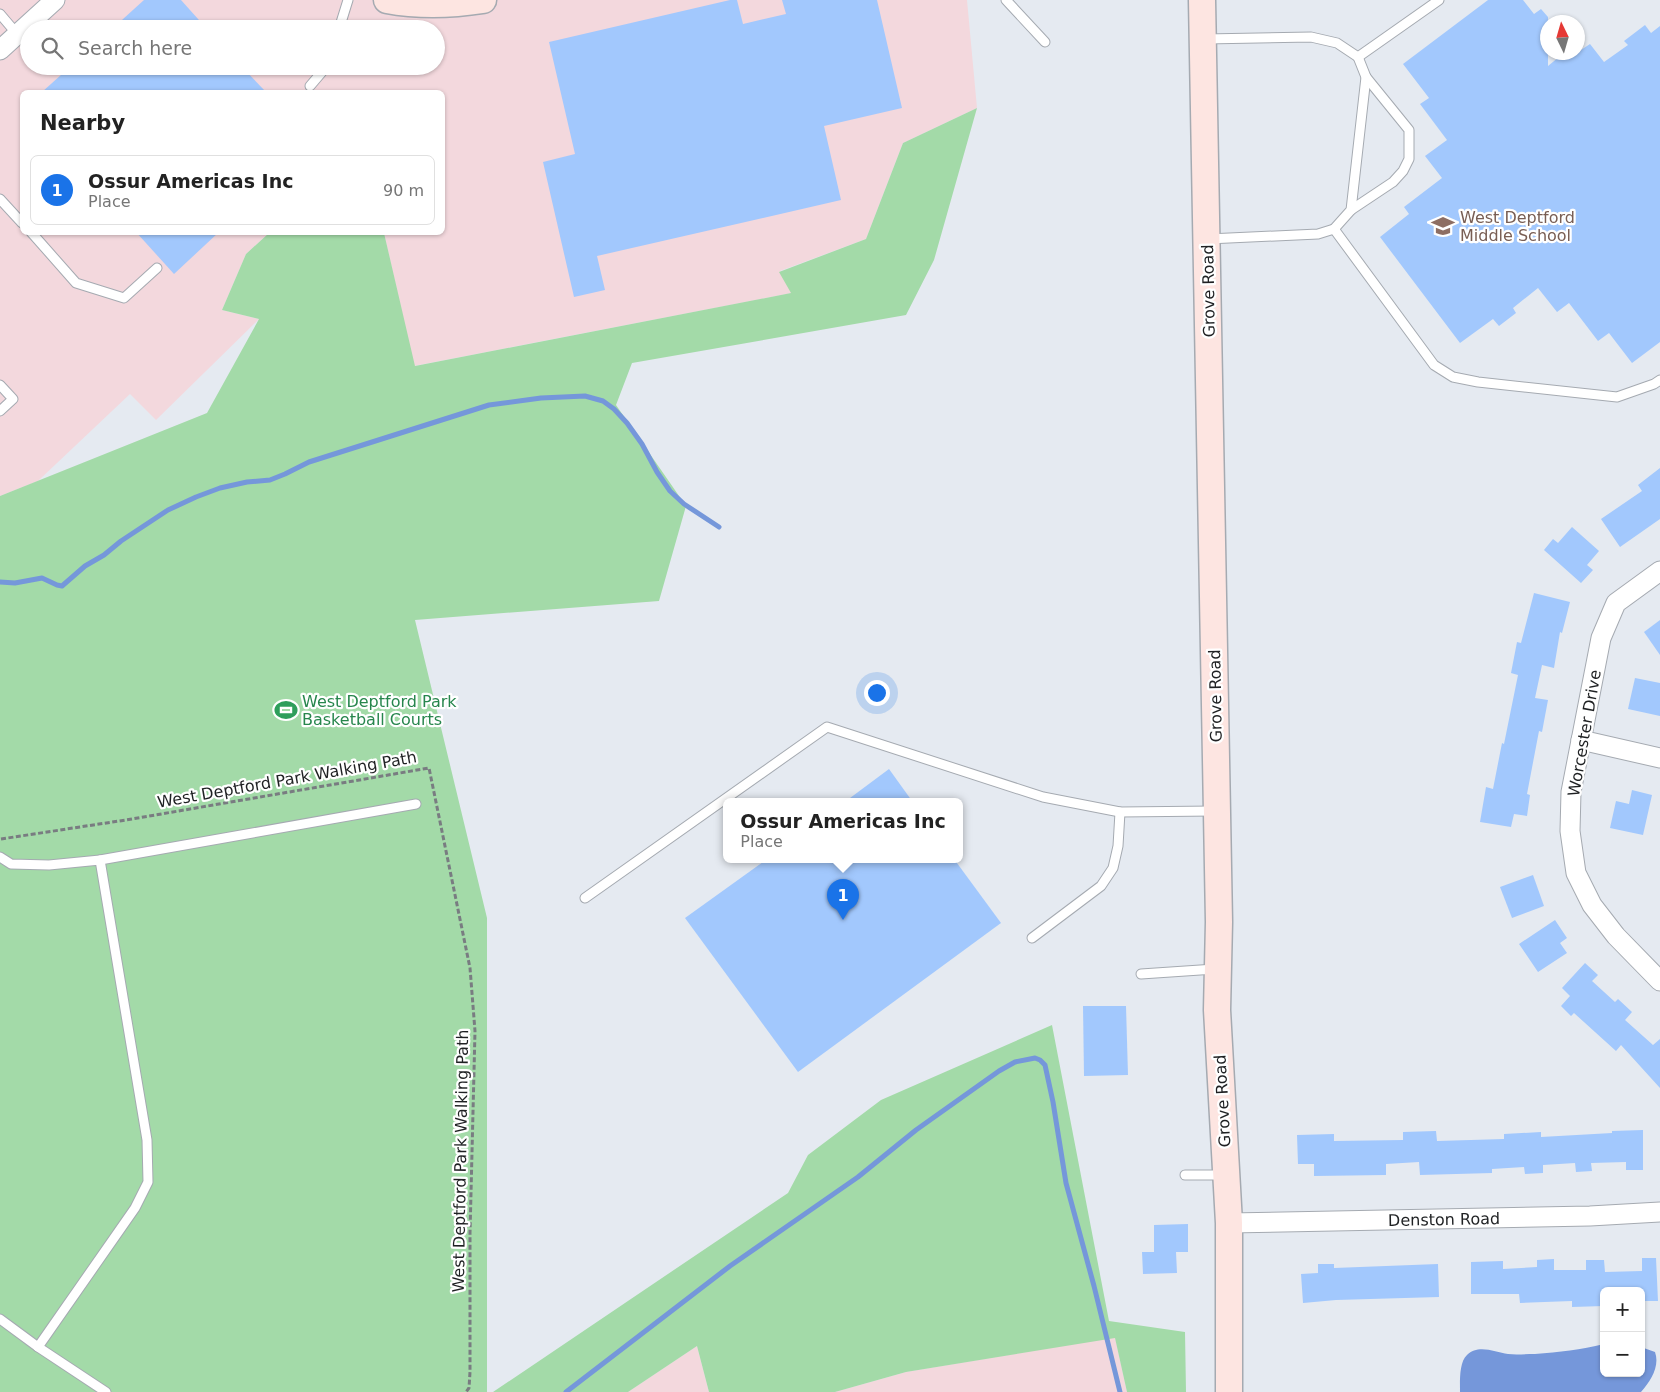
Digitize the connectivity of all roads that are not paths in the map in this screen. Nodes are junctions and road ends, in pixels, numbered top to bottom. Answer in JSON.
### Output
{"nodes":[{"id":1,"x":55,"y":0,"type":"edge"},
{"id":2,"x":348,"y":0,"type":"edge"},
{"id":3,"x":386,"y":0,"type":"edge"},
{"id":4,"x":483,"y":0,"type":"edge"},
{"id":5,"x":1006,"y":0,"type":"edge"},
{"id":6,"x":1202,"y":0,"type":"edge"},
{"id":7,"x":1439,"y":0,"type":"edge"},
{"id":8,"x":419,"y":3,"type":"edge"},
{"id":9,"x":0,"y":14,"type":"edge"},
{"id":10,"x":33,"y":20,"type":"edge"},
{"id":11,"x":342,"y":20,"type":"edge"},
{"id":12,"x":18,"y":34,"type":"joint"},
{"id":13,"x":1203,"y":39,"type":"junction"},
{"id":14,"x":1045,"y":42,"type":"dead end"},
{"id":15,"x":0,"y":50,"type":"edge"},
{"id":16,"x":1358,"y":57,"type":"junction"},
{"id":17,"x":319,"y":75,"type":"edge"},
{"id":18,"x":1366,"y":77,"type":"junction"},
{"id":19,"x":310,"y":86,"type":"dead end"},
{"id":20,"x":0,"y":198,"type":"edge"},
{"id":21,"x":1351,"y":210,"type":"junction"},
{"id":22,"x":20,"y":221,"type":"edge"},
{"id":23,"x":1334,"y":228,"type":"junction"},
{"id":24,"x":34,"y":235,"type":"edge"},
{"id":25,"x":1207,"y":239,"type":"junction"},
{"id":26,"x":157,"y":268,"type":"dead end"},
{"id":27,"x":1660,"y":380,"type":"edge"},
{"id":28,"x":0,"y":385,"type":"edge"},
{"id":29,"x":0,"y":411,"type":"edge"},
{"id":30,"x":1660,"y":571,"type":"edge"},
{"id":31,"x":1581,"y":740,"type":"junction"},
{"id":32,"x":1660,"y":758,"type":"edge"},
{"id":33,"x":727,"y":798,"type":"edge"},
{"id":34,"x":723,"y":800,"type":"edge"},
{"id":35,"x":416,"y":804,"type":"dead end"},
{"id":36,"x":1216,"y":811,"type":"junction"},
{"id":37,"x":1120,"y":812,"type":"junction"},
{"id":38,"x":0,"y":857,"type":"edge"},
{"id":39,"x":100,"y":860,"type":"junction"},
{"id":40,"x":585,"y":898,"type":"dead end"},
{"id":41,"x":1032,"y":938,"type":"dead end"},
{"id":42,"x":1218,"y":969,"type":"junction"},
{"id":43,"x":1141,"y":974,"type":"dead end"},
{"id":44,"x":1660,"y":981,"type":"edge"},
{"id":45,"x":1186,"y":1175,"type":"dead end"},
{"id":46,"x":1227,"y":1175,"type":"junction"},
{"id":47,"x":1660,"y":1212,"type":"edge"},
{"id":48,"x":1228,"y":1223,"type":"junction"},
{"id":49,"x":0,"y":1319,"type":"edge"},
{"id":50,"x":38,"y":1347,"type":"junction"},
{"id":51,"x":106,"y":1392,"type":"edge"},
{"id":52,"x":1229,"y":1392,"type":"edge"}],
"edges":[{"from":1,"to":10,"type":"street"},
{"from":2,"to":11,"type":"lane"},
{"from":3,"to":8,"type":"main road"},
{"from":4,"to":8,"type":"main road"},
{"from":5,"to":14,"type":"lane"},
{"from":6,"to":13,"type":"main road","name":"Grove Road"},
{"from":7,"to":16,"type":"lane"},
{"from":9,"to":12,"type":"lane"},
{"from":12,"to":15,"type":"street"},
{"from":13,"to":16,"type":"lane"},
{"from":13,"to":25,"type":"main road","name":"Grove Road"},
{"from":16,"to":18,"type":"lane"},
{"from":17,"to":19,"type":"lane"},
{"from":18,"to":21,"type":"lane"},
{"from":18,"to":21,"type":"lane"},
{"from":20,"to":22,"type":"lane"},
{"from":21,"to":23,"type":"lane"},
{"from":23,"to":25,"type":"lane"},
{"from":23,"to":27,"type":"lane"},
{"from":24,"to":26,"type":"lane"},
{"from":25,"to":36,"type":"main road","name":"Grove Road"},
{"from":28,"to":29,"type":"lane"},
{"from":30,"to":31,"type":"street","name":"Worcester Drive"},
{"from":31,"to":32,"type":"street"},
{"from":31,"to":44,"type":"street","name":"Worcester Drive"},
{"from":33,"to":37,"type":"lane"},
{"from":34,"to":40,"type":"lane"},
{"from":35,"to":39,"type":"lane"},
{"from":36,"to":37,"type":"lane"},
{"from":36,"to":42,"type":"main road","name":"Grove Road"},
{"from":37,"to":41,"type":"lane"},
{"from":38,"to":39,"type":"lane"},
{"from":39,"to":50,"type":"lane"},
{"from":42,"to":43,"type":"lane"},
{"from":42,"to":46,"type":"main road","name":"Grove Road"},
{"from":45,"to":46,"type":"lane"},
{"from":46,"to":48,"type":"main road","name":"Grove Road"},
{"from":47,"to":48,"type":"street","name":"Denston Road"},
{"from":48,"to":52,"type":"main road","name":"Grove Road"},
{"from":49,"to":50,"type":"lane"},
{"from":50,"to":51,"type":"lane"}]}
